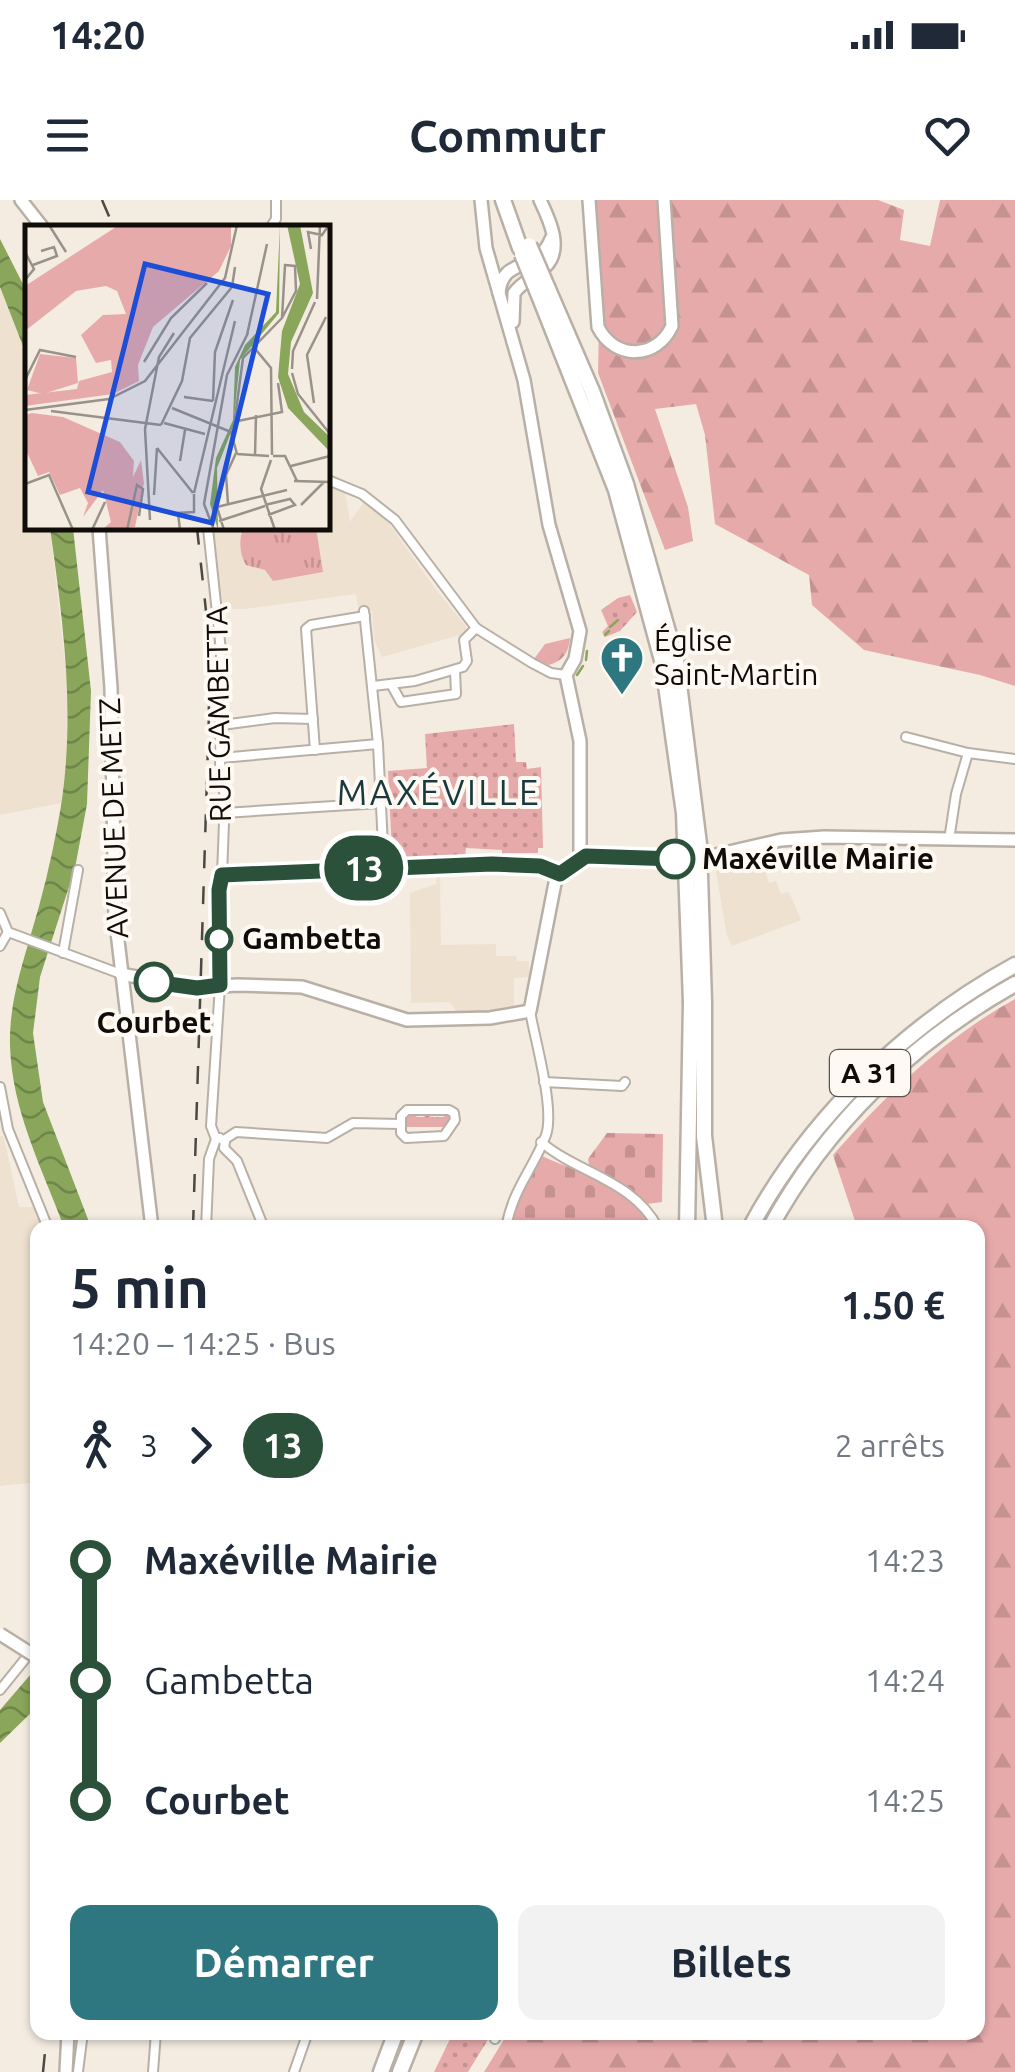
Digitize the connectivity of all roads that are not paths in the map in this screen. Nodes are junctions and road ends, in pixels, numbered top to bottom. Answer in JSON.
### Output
{"nodes":[{"id":1,"x":21,"y":200,"type":"edge"},
{"id":2,"x":276,"y":200,"type":"edge"},
{"id":3,"x":482,"y":200,"type":"edge"},
{"id":4,"x":504,"y":200,"type":"edge"},
{"id":5,"x":513,"y":200,"type":"edge"},
{"id":6,"x":540,"y":200,"type":"edge"},
{"id":7,"x":588,"y":200,"type":"edge"},
{"id":8,"x":664,"y":200,"type":"edge"},
{"id":9,"x":42,"y":225,"type":"edge"},
{"id":10,"x":272,"y":225,"type":"edge"},
{"id":11,"x":552,"y":235,"type":"junction"},
{"id":12,"x":525,"y":247,"type":"junction"},
{"id":13,"x":491,"y":262,"type":"junction"},
{"id":14,"x":539,"y":271,"type":"junction"},
{"id":15,"x":507,"y":272,"type":"junction"},
{"id":16,"x":499,"y":295,"type":"junction"},
{"id":17,"x":515,"y":346,"type":"junction"},
{"id":18,"x":330,"y":481,"type":"edge"},
{"id":19,"x":98,"y":530,"type":"edge"},
{"id":20,"x":208,"y":530,"type":"edge"},
{"id":21,"x":476,"y":628,"type":"junction"},
{"id":22,"x":455,"y":670,"type":"junction"},
{"id":23,"x":566,"y":675,"type":"junction"},
{"id":24,"x":391,"y":684,"type":"junction"},
{"id":25,"x":373,"y":686,"type":"junction"},
{"id":26,"x":313,"y":718,"type":"junction"},
{"id":27,"x":222,"y":725,"type":"junction"},
{"id":28,"x":906,"y":737,"type":"dead end"},
{"id":29,"x":378,"y":744,"type":"junction"},
{"id":30,"x":316,"y":750,"type":"junction"},
{"id":31,"x":968,"y":754,"type":"junction"},
{"id":32,"x":221,"y":758,"type":"junction"},
{"id":33,"x":1015,"y":760,"type":"edge"},
{"id":34,"x":381,"y":804,"type":"junction"},
{"id":35,"x":224,"y":812,"type":"junction"},
{"id":36,"x":950,"y":840,"type":"junction"},
{"id":37,"x":1015,"y":840,"type":"edge"},
{"id":38,"x":580,"y":857,"type":"junction"},
{"id":39,"x":384,"y":866,"type":"junction"},
{"id":40,"x":78,"y":870,"type":"dead end"},
{"id":41,"x":560,"y":874,"type":"junction"},
{"id":42,"x":222,"y":875,"type":"junction"},
{"id":43,"x":0,"y":913,"type":"edge"},
{"id":44,"x":8,"y":932,"type":"junction"},
{"id":45,"x":0,"y":946,"type":"edge"},
{"id":46,"x":59,"y":951,"type":"junction"},
{"id":47,"x":1015,"y":966,"type":"edge"},
{"id":48,"x":121,"y":974,"type":"junction"},
{"id":49,"x":1015,"y":984,"type":"edge"},
{"id":50,"x":220,"y":985,"type":"junction"},
{"id":51,"x":698,"y":1002,"type":"junction"},
{"id":52,"x":530,"y":1011,"type":"junction"},
{"id":53,"x":544,"y":1082,"type":"junction"},
{"id":54,"x":625,"y":1082,"type":"dead end"},
{"id":55,"x":0,"y":1087,"type":"edge"},
{"id":56,"x":400,"y":1124,"type":"junction"},
{"id":57,"x":541,"y":1142,"type":"junction"},
{"id":58,"x":220,"y":1144,"type":"junction"},
{"id":59,"x":45,"y":1220,"type":"edge"},
{"id":60,"x":151,"y":1220,"type":"edge"},
{"id":61,"x":206,"y":1220,"type":"edge"},
{"id":62,"x":261,"y":1220,"type":"edge"},
{"id":63,"x":508,"y":1220,"type":"edge"},
{"id":64,"x":653,"y":1220,"type":"edge"},
{"id":65,"x":687,"y":1220,"type":"edge"},
{"id":66,"x":713,"y":1220,"type":"edge"},
{"id":67,"x":755,"y":1220,"type":"edge"},
{"id":68,"x":774,"y":1220,"type":"edge"},
{"id":69,"x":0,"y":1634,"type":"edge"},
{"id":70,"x":30,"y":1653,"type":"edge"},
{"id":71,"x":30,"y":1653,"type":"edge"},
{"id":72,"x":0,"y":1690,"type":"edge"},
{"id":73,"x":68,"y":2040,"type":"edge"},
{"id":74,"x":81,"y":2040,"type":"edge"},
{"id":75,"x":155,"y":2040,"type":"edge"},
{"id":76,"x":305,"y":2040,"type":"edge"},
{"id":77,"x":393,"y":2040,"type":"edge"},
{"id":78,"x":413,"y":2040,"type":"edge"},
{"id":79,"x":66,"y":2072,"type":"edge"},
{"id":80,"x":78,"y":2072,"type":"edge"},
{"id":81,"x":153,"y":2072,"type":"edge"},
{"id":82,"x":294,"y":2072,"type":"edge"},
{"id":83,"x":381,"y":2072,"type":"edge"},
{"id":84,"x":400,"y":2072,"type":"edge"}],
"edges":[{"from":1,"to":9,"type":"street"},
{"from":2,"to":10,"type":"street"},
{"from":3,"to":13,"type":"street"},
{"from":4,"to":12,"type":"highway"},
{"from":5,"to":12,"type":"highway"},
{"from":6,"to":11,"type":"street"},
{"from":7,"to":8,"type":"street"},
{"from":11,"to":14,"type":"street"},
{"from":11,"to":15,"type":"street"},
{"from":12,"to":51,"type":"highway","bridge":true},
{"from":13,"to":15,"type":"street"},
{"from":13,"to":16,"type":"street"},
{"from":14,"to":15,"type":"street"},
{"from":14,"to":17,"type":"street"},
{"from":15,"to":16,"type":"street"},
{"from":16,"to":17,"type":"street"},
{"from":17,"to":23,"type":"street"},
{"from":18,"to":21,"type":"street"},
{"from":19,"to":48,"type":"street","name":"AVENUE DE METZ"},
{"from":20,"to":27,"type":"street","name":"RUE GAMBETTA"},
{"from":21,"to":22,"type":"street"},
{"from":21,"to":23,"type":"street"},
{"from":22,"to":24,"type":"street"},
{"from":22,"to":24,"type":"street"},
{"from":23,"to":38,"type":"street"},
{"from":24,"to":25,"type":"street"},
{"from":25,"to":26,"type":"street"},
{"from":25,"to":29,"type":"street"},
{"from":26,"to":27,"type":"street"},
{"from":26,"to":30,"type":"street"},
{"from":27,"to":32,"type":"street","name":"RUE GAMBETTA"},
{"from":28,"to":31,"type":"street"},
{"from":29,"to":30,"type":"street"},
{"from":29,"to":34,"type":"street"},
{"from":30,"to":32,"type":"street"},
{"from":31,"to":33,"type":"street"},
{"from":31,"to":36,"type":"street"},
{"from":32,"to":35,"type":"street","name":"RUE GAMBETTA"},
{"from":34,"to":35,"type":"street"},
{"from":34,"to":39,"type":"street"},
{"from":35,"to":42,"type":"street","name":"RUE GAMBETTA"},
{"from":36,"to":37,"type":"street"},
{"from":36,"to":38,"type":"street"},
{"from":38,"to":41,"type":"street"},
{"from":39,"to":41,"type":"street"},
{"from":39,"to":42,"type":"street"},
{"from":40,"to":46,"type":"street"},
{"from":41,"to":52,"type":"street"},
{"from":42,"to":50,"type":"street","name":"RUE GAMBETTA"},
{"from":43,"to":44,"type":"street"},
{"from":44,"to":45,"type":"street"},
{"from":44,"to":46,"type":"street"},
{"from":46,"to":48,"type":"street"},
{"from":47,"to":67,"type":"highway","number":"A 31"},
{"from":48,"to":50,"type":"street"},
{"from":48,"to":60,"type":"street","name":"AVENUE DE METZ"},
{"from":49,"to":68,"type":"highway","number":"A 31"},
{"from":50,"to":52,"type":"street"},
{"from":50,"to":58,"type":"street","name":"RUE GAMBETTA"},
{"from":51,"to":65,"type":"highway"},
{"from":51,"to":66,"type":"highway"},
{"from":52,"to":53,"type":"street"},
{"from":53,"to":54,"type":"street"},
{"from":53,"to":57,"type":"street"},
{"from":55,"to":59,"type":"street"},
{"from":56,"to":56,"type":"street"},
{"from":56,"to":58,"type":"street"},
{"from":57,"to":63,"type":"street"},
{"from":57,"to":64,"type":"street"},
{"from":58,"to":61,"type":"street","name":"RUE GAMBETTA"},
{"from":58,"to":62,"type":"street"},
{"from":69,"to":70,"type":"street","bridge":true},
{"from":71,"to":72,"type":"street"},
{"from":73,"to":79,"type":"street"},
{"from":74,"to":80,"type":"street"},
{"from":75,"to":81,"type":"street"},
{"from":76,"to":82,"type":"street"},
{"from":77,"to":83,"type":"highway"},
{"from":78,"to":84,"type":"highway"}]}
